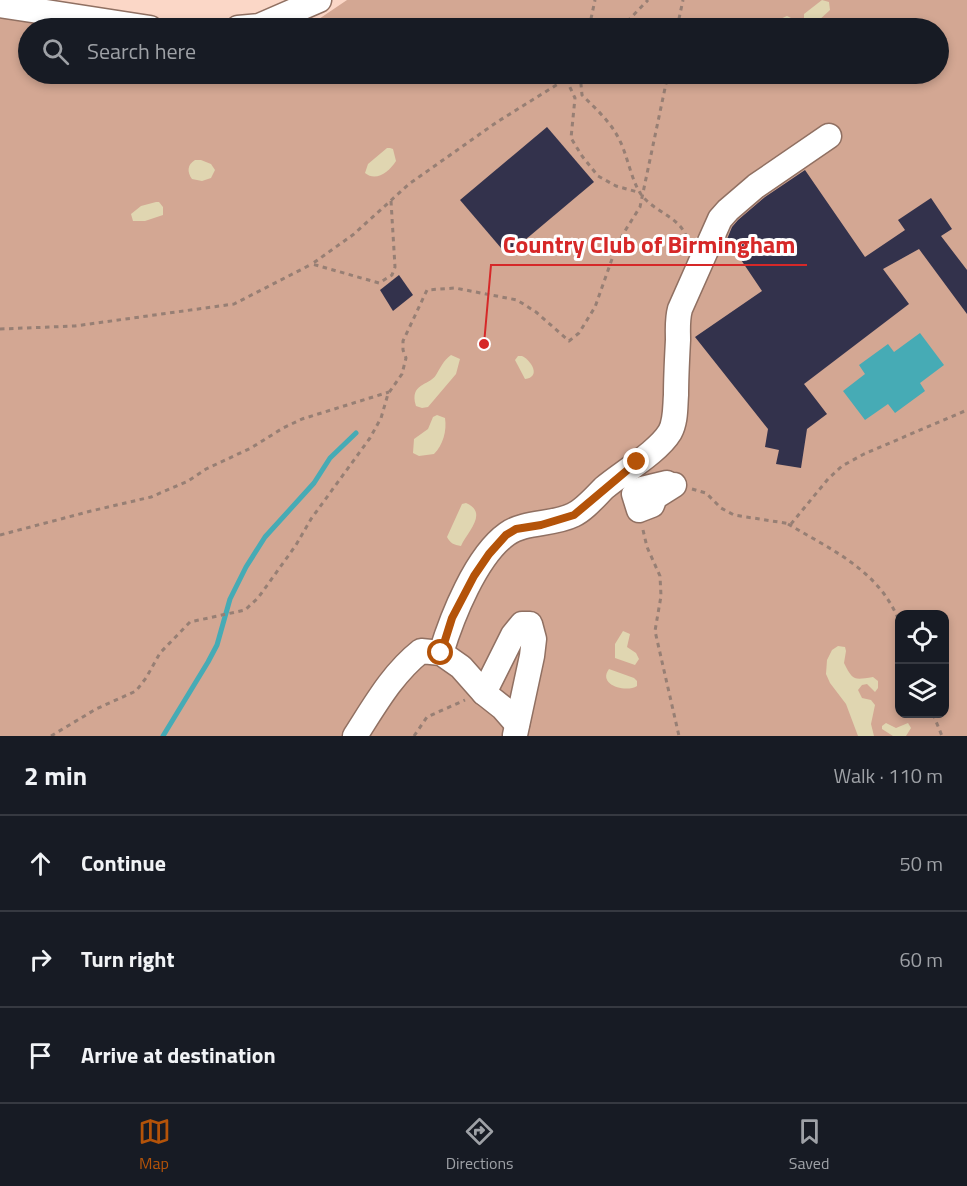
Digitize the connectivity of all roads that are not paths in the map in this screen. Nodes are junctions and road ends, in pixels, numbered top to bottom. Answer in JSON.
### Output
{"nodes":[{"id":1,"x":319,"y":0,"type":"edge"},
{"id":2,"x":0,"y":5,"type":"edge"},
{"id":3,"x":85,"y":18,"type":"edge"},
{"id":4,"x":277,"y":18,"type":"edge"},
{"id":5,"x":829,"y":136,"type":"dead end"},
{"id":6,"x":671,"y":484,"type":"road end"},
{"id":7,"x":639,"y":510,"type":"road end"},
{"id":8,"x":441,"y":653,"type":"junction"},
{"id":9,"x":484,"y":693,"type":"junction"},
{"id":10,"x":516,"y":730,"type":"edge"},
{"id":11,"x":355,"y":736,"type":"edge"}],
"edges":[{"from":1,"to":4,"type":"street"},
{"from":2,"to":3,"type":"street"},
{"from":5,"to":8,"type":"street"},
{"from":6,"to":7,"type":"street"},
{"from":8,"to":9,"type":"street"},
{"from":8,"to":11,"type":"street"},
{"from":9,"to":10,"type":"street"},
{"from":9,"to":10,"type":"street"}]}
